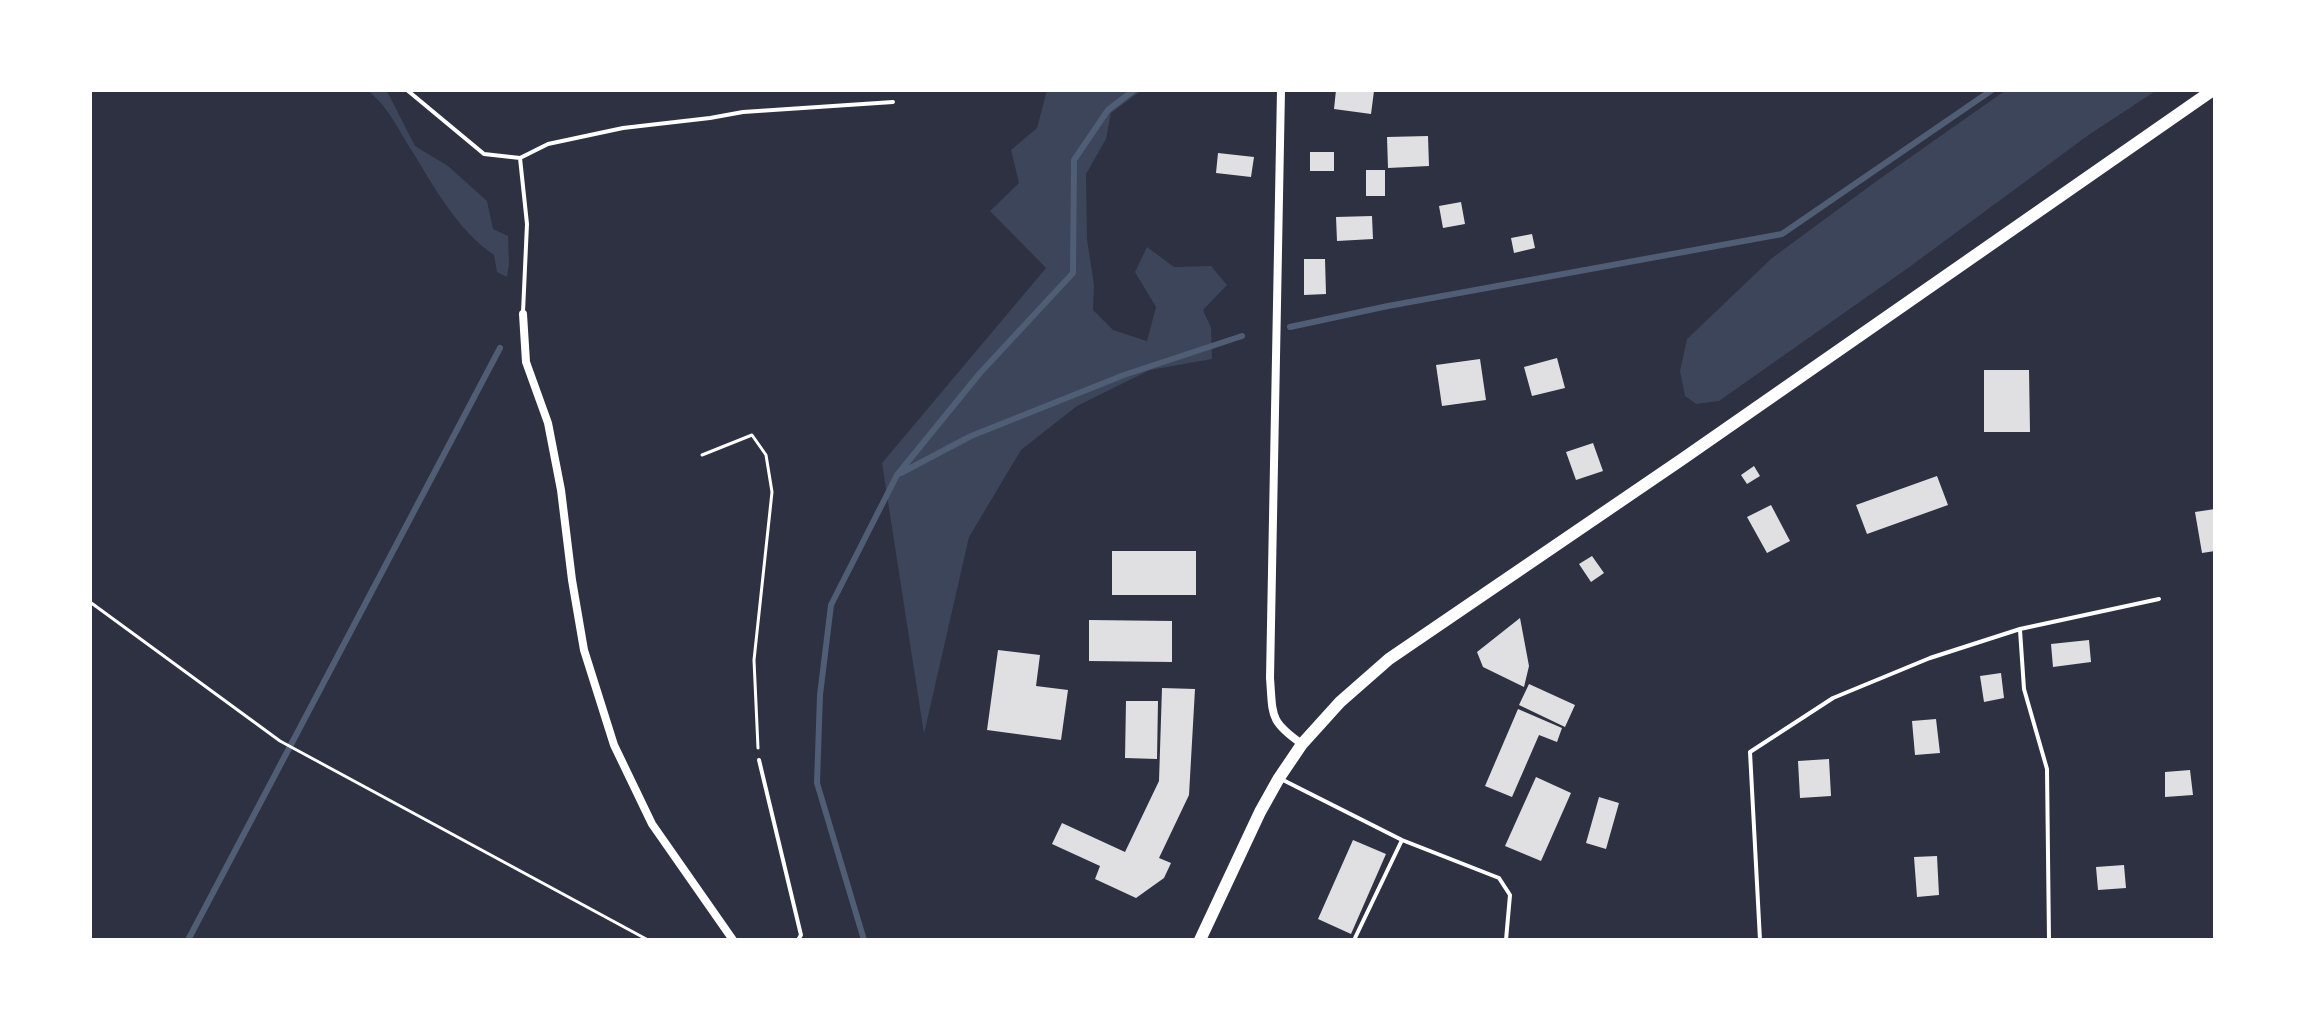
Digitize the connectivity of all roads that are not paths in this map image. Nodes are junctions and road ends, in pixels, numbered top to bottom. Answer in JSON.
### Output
{"nodes":[{"id":1,"x":407,"y":90,"type":"edge"},
{"id":2,"x":1281,"y":90,"type":"edge"},
{"id":3,"x":2213,"y":90,"type":"edge"},
{"id":4,"x":893,"y":102,"type":"dead end"},
{"id":5,"x":520,"y":158,"type":"junction"},
{"id":6,"x":523,"y":314,"type":"joint"},
{"id":7,"x":2159,"y":599,"type":"dead end"},
{"id":8,"x":2020,"y":629,"type":"junction"},
{"id":9,"x":1302,"y":744,"type":"junction"},
{"id":10,"x":759,"y":760,"type":"road end"},
{"id":11,"x":1279,"y":778,"type":"junction"},
{"id":12,"x":1402,"y":840,"type":"junction"},
{"id":13,"x":1355,"y":938,"type":"dead end"},
{"id":14,"x":733,"y":940,"type":"edge"},
{"id":15,"x":798,"y":940,"type":"edge"},
{"id":16,"x":1200,"y":940,"type":"edge"},
{"id":17,"x":1506,"y":940,"type":"edge"},
{"id":18,"x":1760,"y":940,"type":"edge"},
{"id":19,"x":2049,"y":940,"type":"edge"}],
"edges":[{"from":1,"to":5,"type":"lane"},
{"from":2,"to":9,"type":"street"},
{"from":3,"to":9,"type":"main road"},
{"from":4,"to":5,"type":"lane"},
{"from":5,"to":6,"type":"lane"},
{"from":6,"to":14,"type":"street"},
{"from":7,"to":8,"type":"lane"},
{"from":8,"to":18,"type":"lane"},
{"from":8,"to":19,"type":"lane"},
{"from":9,"to":11,"type":"main road"},
{"from":10,"to":15,"type":"lane"},
{"from":11,"to":12,"type":"lane"},
{"from":11,"to":16,"type":"main road"},
{"from":12,"to":13,"type":"lane"},
{"from":12,"to":17,"type":"lane"}]}
